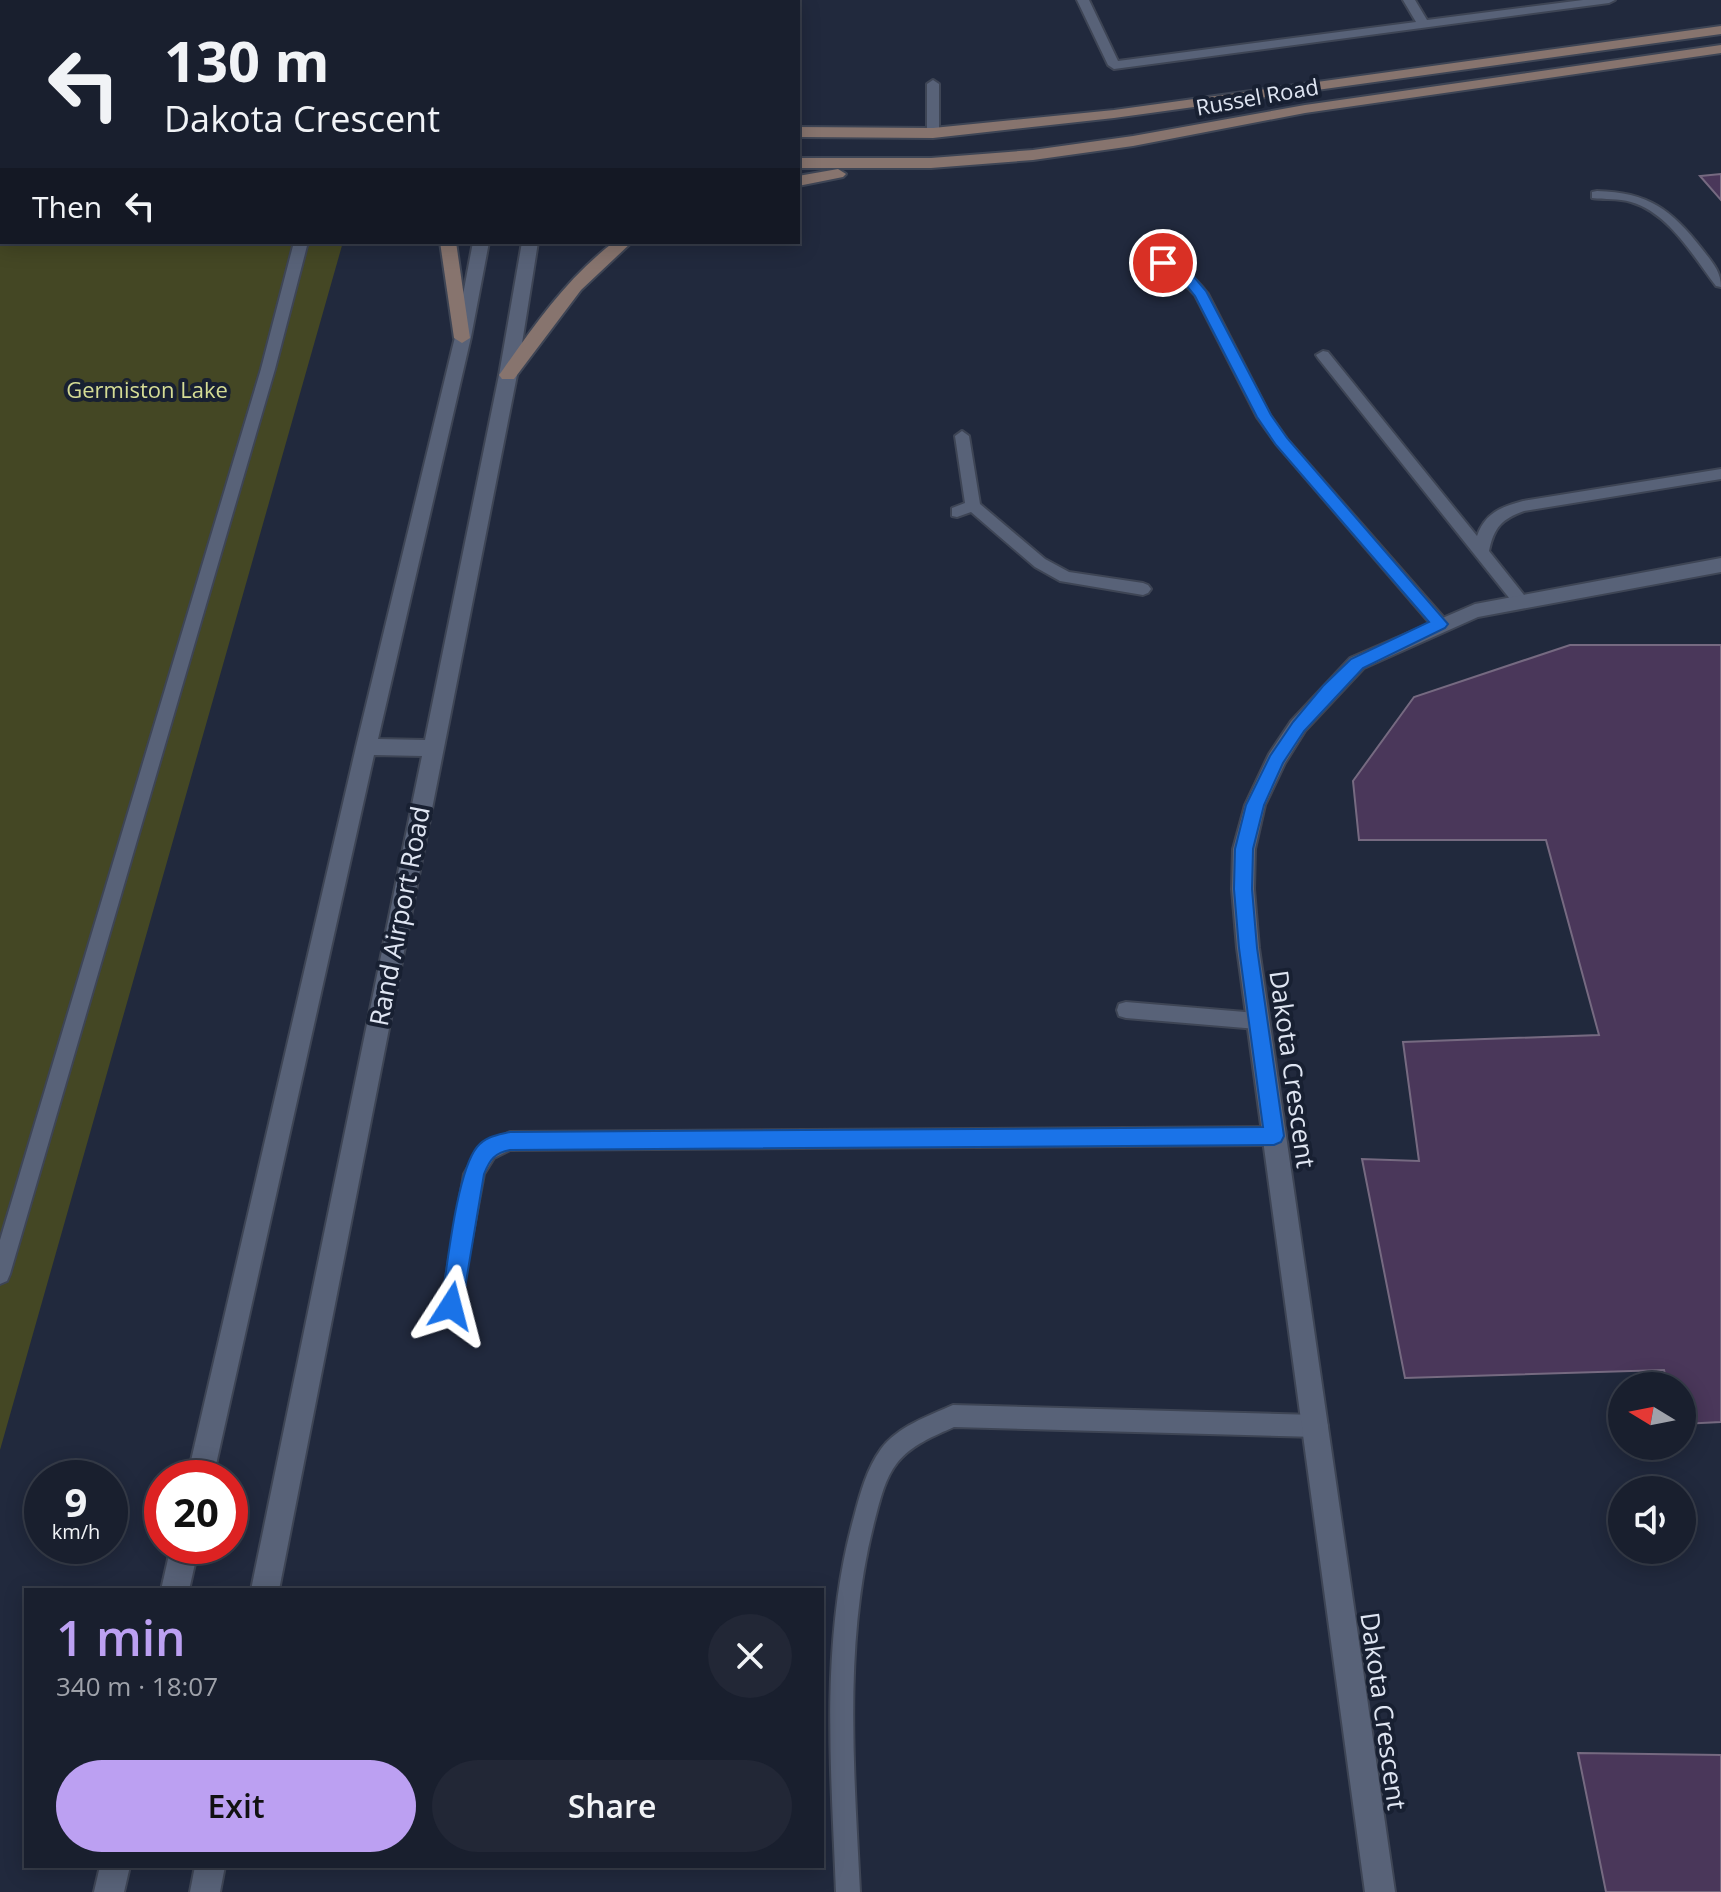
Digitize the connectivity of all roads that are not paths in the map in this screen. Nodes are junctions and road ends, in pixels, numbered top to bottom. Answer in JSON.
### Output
{"nodes":[{"id":1,"x":1083,"y":0,"type":"edge"},
{"id":2,"x":1409,"y":0,"type":"edge"},
{"id":3,"x":1609,"y":0,"type":"edge"},
{"id":4,"x":1423,"y":24,"type":"junction"},
{"id":5,"x":1721,"y":30,"type":"edge"},
{"id":6,"x":1721,"y":49,"type":"edge"},
{"id":7,"x":933,"y":84,"type":"dead end"},
{"id":8,"x":800,"y":132,"type":"edge"},
{"id":9,"x":933,"y":133,"type":"junction"},
{"id":10,"x":800,"y":163,"type":"edge"},
{"id":11,"x":902,"y":164,"type":"junction"},
{"id":12,"x":800,"y":181,"type":"edge"},
{"id":13,"x":1597,"y":195,"type":"dead end"},
{"id":14,"x":300,"y":244,"type":"edge"},
{"id":15,"x":448,"y":244,"type":"edge"},
{"id":16,"x":481,"y":244,"type":"edge"},
{"id":17,"x":530,"y":244,"type":"edge"},
{"id":18,"x":622,"y":244,"type":"edge"},
{"id":19,"x":1144,"y":263,"type":"dead end"},
{"id":20,"x":1721,"y":283,"type":"edge"},
{"id":21,"x":462,"y":338,"type":"junction"},
{"id":22,"x":1323,"y":355,"type":"dead end"},
{"id":23,"x":508,"y":375,"type":"junction"},
{"id":24,"x":962,"y":436,"type":"dead end"},
{"id":25,"x":1721,"y":474,"type":"edge"},
{"id":26,"x":973,"y":506,"type":"junction"},
{"id":27,"x":957,"y":512,"type":"dead end"},
{"id":28,"x":1481,"y":551,"type":"junction"},
{"id":29,"x":1721,"y":565,"type":"edge"},
{"id":30,"x":1143,"y":589,"type":"dead end"},
{"id":31,"x":1520,"y":600,"type":"junction"},
{"id":32,"x":1440,"y":624,"type":"junction"},
{"id":33,"x":366,"y":747,"type":"junction"},
{"id":34,"x":433,"y":748,"type":"junction"},
{"id":35,"x":1126,"y":1010,"type":"dead end"},
{"id":36,"x":1257,"y":1021,"type":"junction"},
{"id":37,"x":1274,"y":1136,"type":"junction"},
{"id":38,"x":0,"y":1274,"type":"edge"},
{"id":39,"x":451,"y":1306,"type":"dead end"},
{"id":40,"x":1317,"y":1426,"type":"junction"},
{"id":41,"x":204,"y":1460,"type":"edge"},
{"id":42,"x":181,"y":1564,"type":"edge"},
{"id":43,"x":175,"y":1588,"type":"edge"},
{"id":44,"x":265,"y":1588,"type":"edge"},
{"id":45,"x":115,"y":1868,"type":"edge"},
{"id":46,"x":210,"y":1868,"type":"edge"},
{"id":47,"x":109,"y":1892,"type":"edge"},
{"id":48,"x":205,"y":1892,"type":"edge"},
{"id":49,"x":848,"y":1892,"type":"edge"},
{"id":50,"x":1380,"y":1892,"type":"edge"}],
"edges":[{"from":1,"to":4,"type":"lane"},
{"from":2,"to":4,"type":"lane"},
{"from":3,"to":4,"type":"lane"},
{"from":5,"to":9,"type":"main road","name":"Russel Road"},
{"from":6,"to":11,"type":"main road","name":"Russel Road"},
{"from":7,"to":9,"type":"lane"},
{"from":8,"to":9,"type":"main road","name":"Russel Road"},
{"from":10,"to":11,"type":"main road","name":"Russel Road"},
{"from":11,"to":12,"type":"main road"},
{"from":13,"to":20,"type":"lane"},
{"from":14,"to":38,"type":"lane"},
{"from":15,"to":21,"type":"main road"},
{"from":16,"to":21,"type":"street"},
{"from":17,"to":23,"type":"street","name":"Rand Airport Road"},
{"from":18,"to":23,"type":"main road"},
{"from":19,"to":32,"type":"lane"},
{"from":21,"to":33,"type":"street"},
{"from":22,"to":28,"type":"lane"},
{"from":23,"to":34,"type":"street","name":"Rand Airport Road"},
{"from":24,"to":26,"type":"lane"},
{"from":25,"to":28,"type":"lane"},
{"from":26,"to":27,"type":"lane"},
{"from":26,"to":30,"type":"lane"},
{"from":28,"to":31,"type":"lane"},
{"from":29,"to":31,"type":"street","name":"Dakota Crescent"},
{"from":31,"to":32,"type":"street","name":"Dakota Crescent"},
{"from":32,"to":36,"type":"street","name":"Dakota Crescent"},
{"from":33,"to":34,"type":"street"},
{"from":33,"to":41,"type":"street"},
{"from":34,"to":44,"type":"street","name":"Rand Airport Road"},
{"from":35,"to":36,"type":"lane"},
{"from":36,"to":37,"type":"street","name":"Dakota Crescent"},
{"from":37,"to":39,"type":"lane"},
{"from":37,"to":40,"type":"street","name":"Dakota Crescent"},
{"from":40,"to":49,"type":"lane"},
{"from":40,"to":50,"type":"street","name":"Dakota Crescent"},
{"from":42,"to":43,"type":"street"},
{"from":45,"to":47,"type":"street"},
{"from":46,"to":48,"type":"street"}]}
